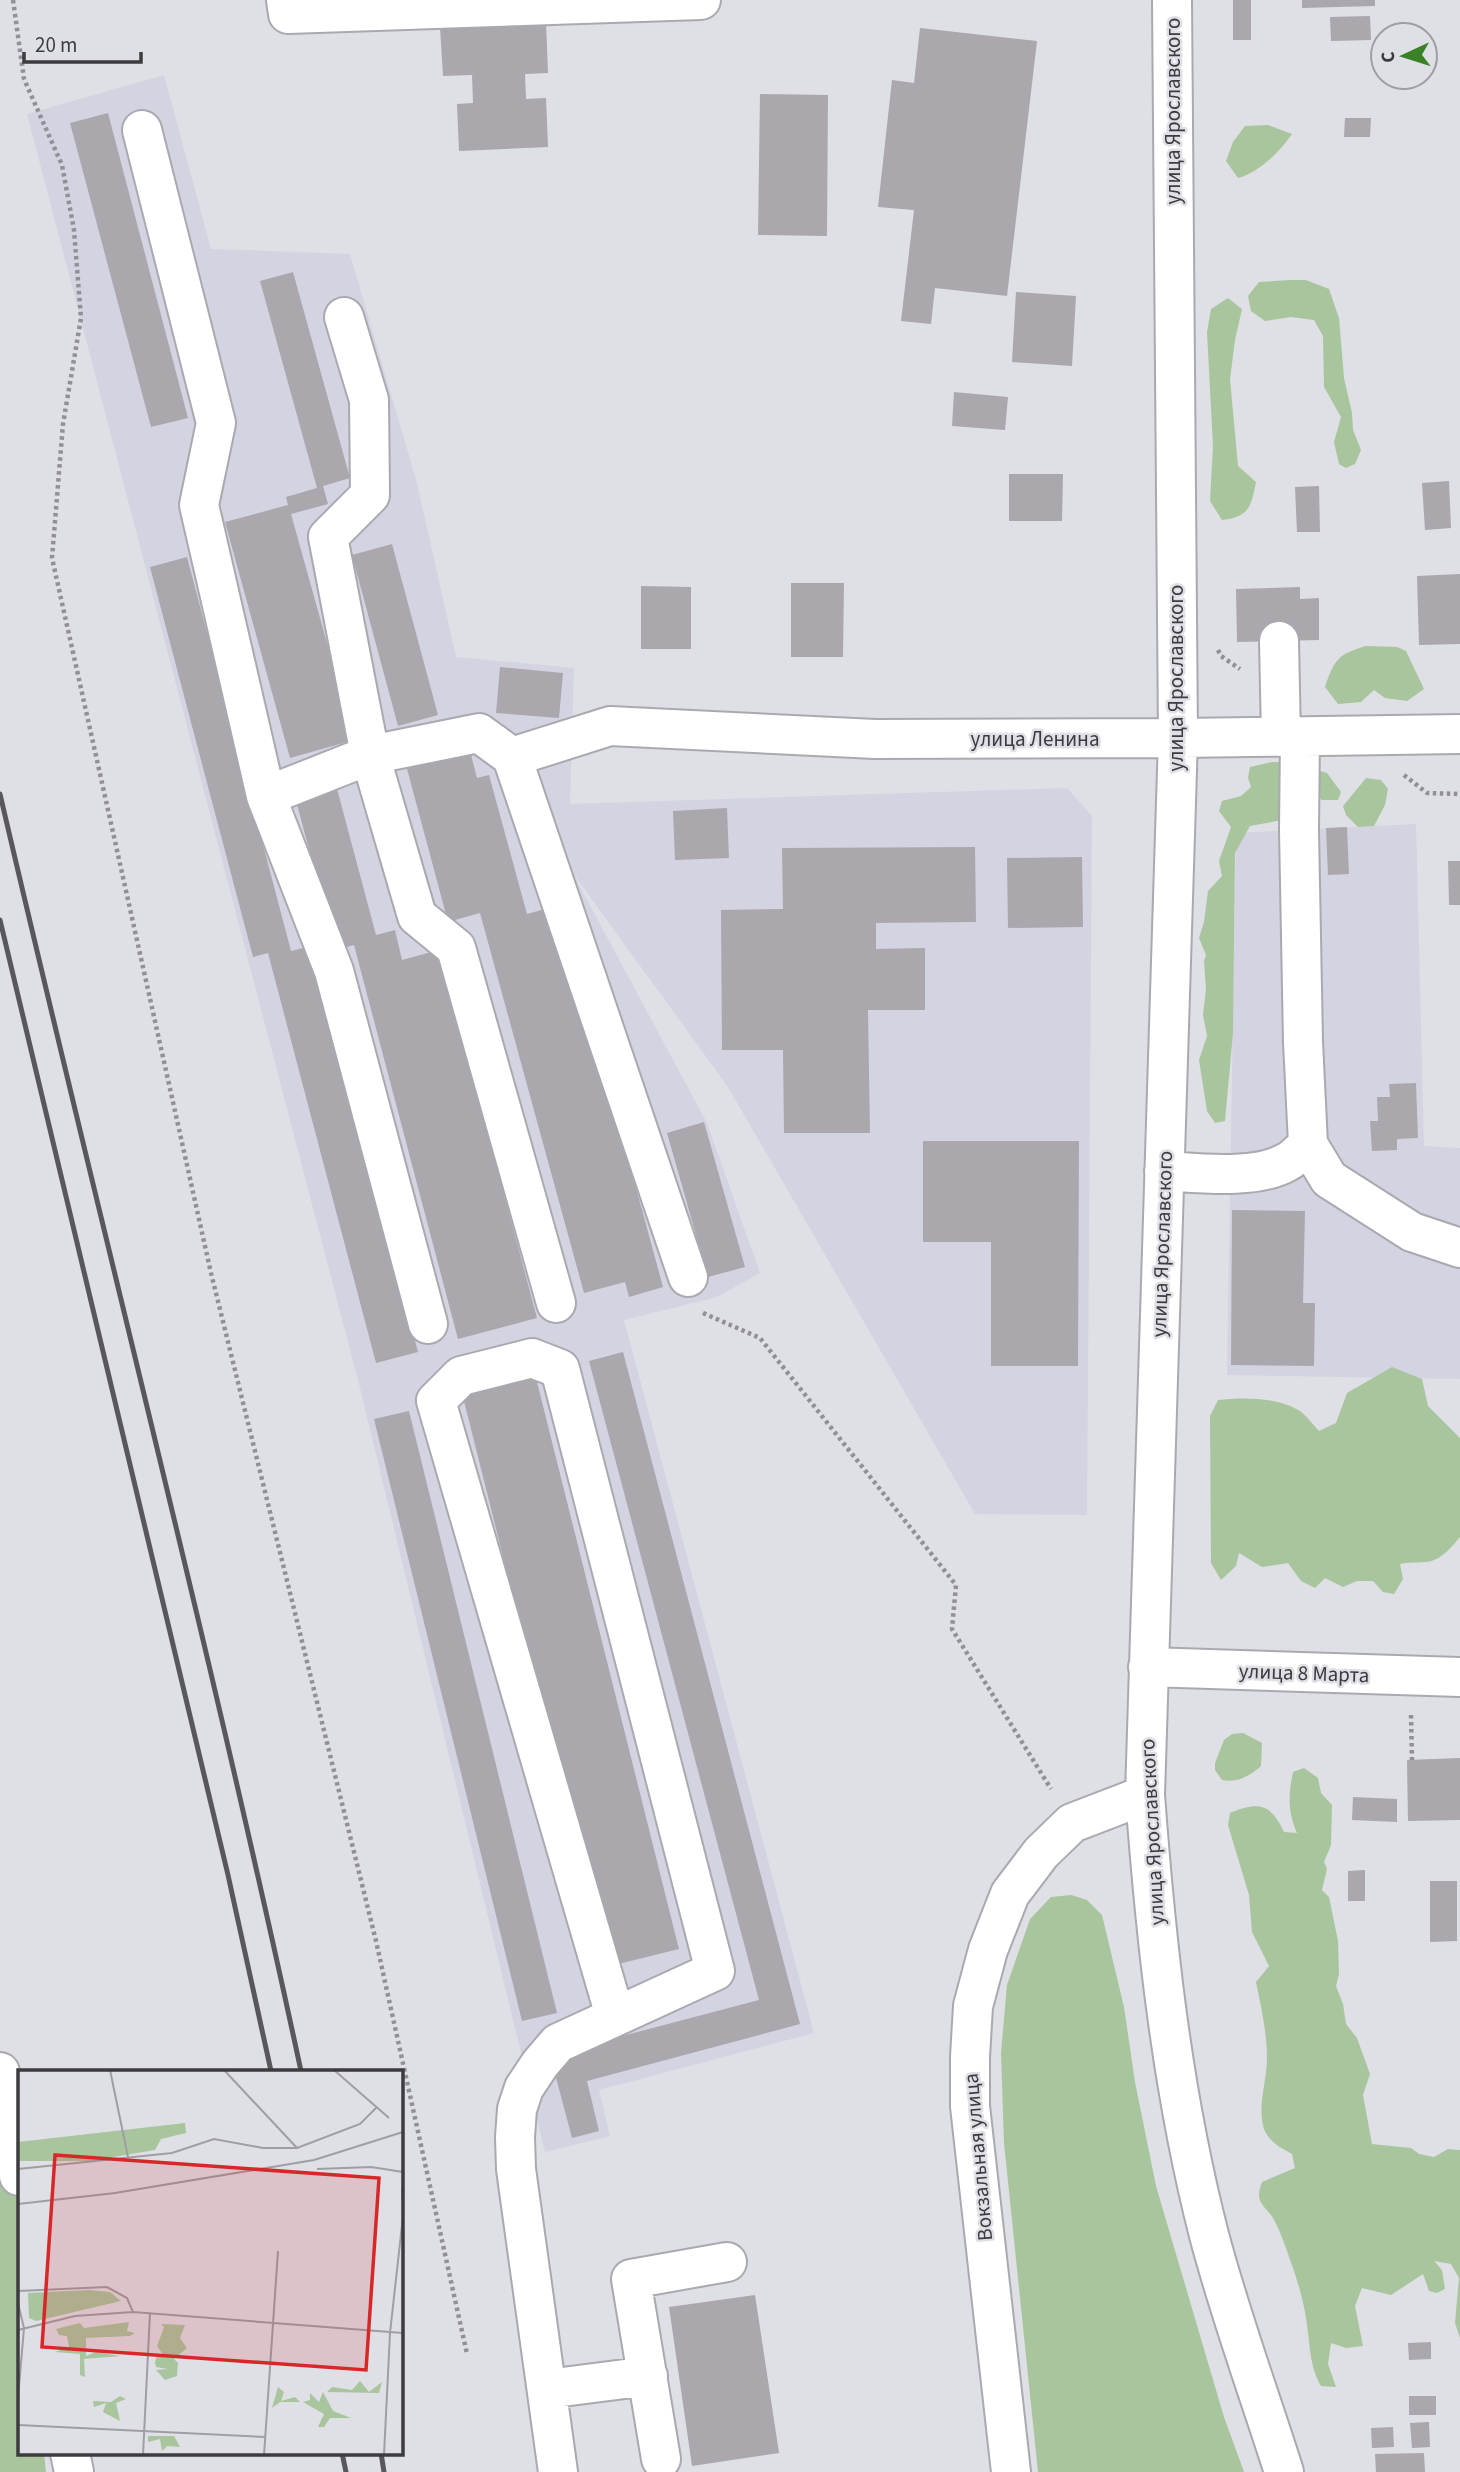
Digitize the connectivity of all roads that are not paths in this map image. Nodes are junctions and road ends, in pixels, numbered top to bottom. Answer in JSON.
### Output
{"nodes":[{"id":1,"x":286,"y":0,"type":"edge"},
{"id":2,"x":701,"y":0,"type":"edge"},
{"id":3,"x":1172,"y":0,"type":"edge"},
{"id":4,"x":142,"y":130,"type":"dead end"},
{"id":5,"x":344,"y":317,"type":"dead end"},
{"id":6,"x":1279,"y":641,"type":"dead end"},
{"id":7,"x":1460,"y":734,"type":"edge"},
{"id":8,"x":1291,"y":737,"type":"junction"},
{"id":9,"x":1178,"y":738,"type":"junction"},
{"id":10,"x":370,"y":755,"type":"junction"},
{"id":11,"x":512,"y":757,"type":"junction"},
{"id":12,"x":266,"y":796,"type":"junction"},
{"id":13,"x":1308,"y":1144,"type":"junction"},
{"id":14,"x":1164,"y":1171,"type":"junction"},
{"id":15,"x":1460,"y":1248,"type":"edge"},
{"id":16,"x":688,"y":1277,"type":"road end"},
{"id":17,"x":556,"y":1303,"type":"dead end"},
{"id":18,"x":428,"y":1324,"type":"dead end"},
{"id":19,"x":1148,"y":1667,"type":"junction"},
{"id":20,"x":1460,"y":1677,"type":"edge"},
{"id":21,"x":1146,"y":1795,"type":"junction"},
{"id":22,"x":615,"y":2016,"type":"junction"},
{"id":23,"x":0,"y":2072,"type":"edge"},
{"id":24,"x":18,"y":2171,"type":"edge"},
{"id":25,"x":727,"y":2262,"type":"dead end"},
{"id":26,"x":648,"y":2376,"type":"junction"},
{"id":27,"x":547,"y":2389,"type":"junction"},
{"id":28,"x":70,"y":2454,"type":"edge"},
{"id":29,"x":661,"y":2459,"type":"dead end"},
{"id":30,"x":74,"y":2472,"type":"edge"},
{"id":31,"x":558,"y":2472,"type":"edge"},
{"id":32,"x":1012,"y":2472,"type":"edge"},
{"id":33,"x":1284,"y":2472,"type":"edge"}],
"edges":[{"from":1,"to":2,"type":"street"},
{"from":3,"to":9,"type":"street","name":"улица Ярославского"},
{"from":4,"to":12,"type":"street"},
{"from":5,"to":10,"type":"street"},
{"from":6,"to":8,"type":"street"},
{"from":7,"to":8,"type":"street","name":"улица Ленина"},
{"from":8,"to":9,"type":"street","name":"улица Ленина"},
{"from":8,"to":13,"type":"street"},
{"from":9,"to":11,"type":"street","name":"улица Ленина"},
{"from":9,"to":14,"type":"street","name":"улица Ярославского"},
{"from":10,"to":11,"type":"street"},
{"from":10,"to":12,"type":"street"},
{"from":10,"to":17,"type":"street"},
{"from":11,"to":16,"type":"street"},
{"from":12,"to":18,"type":"street"},
{"from":13,"to":14,"type":"street"},
{"from":13,"to":15,"type":"street"},
{"from":14,"to":19,"type":"street","name":"улица Ярославского"},
{"from":19,"to":20,"type":"street","name":"улица 8 Марта"},
{"from":19,"to":21,"type":"street","name":"улица Ярославского"},
{"from":21,"to":32,"type":"street","name":"Вокзальная улица"},
{"from":21,"to":33,"type":"street","name":"улица Ярославского"},
{"from":22,"to":22,"type":"street"},
{"from":22,"to":27,"type":"street"},
{"from":23,"to":24,"type":"street"},
{"from":25,"to":26,"type":"street"},
{"from":26,"to":27,"type":"street"},
{"from":26,"to":29,"type":"street"},
{"from":27,"to":31,"type":"street"},
{"from":28,"to":30,"type":"street"}]}
